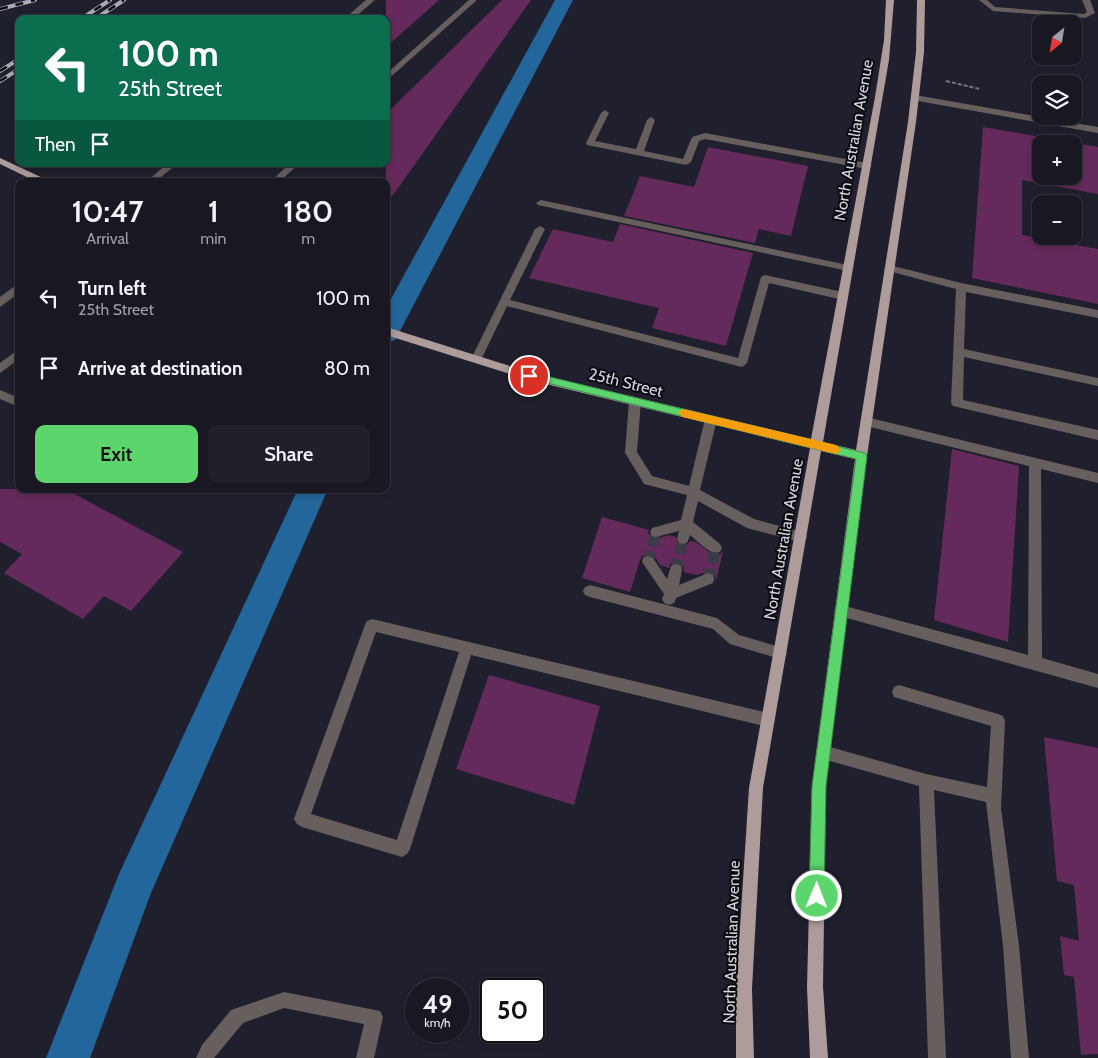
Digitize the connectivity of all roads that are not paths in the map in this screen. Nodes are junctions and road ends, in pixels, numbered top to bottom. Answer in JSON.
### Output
{"nodes":[{"id":1,"x":371,"y":0,"type":"edge"},
{"id":2,"x":473,"y":0,"type":"edge"},
{"id":3,"x":890,"y":0,"type":"edge"},
{"id":4,"x":921,"y":0,"type":"edge"},
{"id":5,"x":982,"y":0,"type":"edge"},
{"id":6,"x":1086,"y":0,"type":"edge"},
{"id":7,"x":353,"y":15,"type":"edge"},
{"id":8,"x":390,"y":75,"type":"edge"},
{"id":9,"x":915,"y":98,"type":"junction"},
{"id":10,"x":605,"y":113,"type":"dead end"},
{"id":11,"x":651,"y":120,"type":"dead end"},
{"id":12,"x":1098,"y":130,"type":"edge"},
{"id":13,"x":639,"y":153,"type":"junction"},
{"id":14,"x":0,"y":161,"type":"edge"},
{"id":15,"x":867,"y":166,"type":"junction"},
{"id":16,"x":168,"y":167,"type":"edge"},
{"id":17,"x":290,"y":167,"type":"edge"},
{"id":18,"x":36,"y":178,"type":"edge"},
{"id":19,"x":155,"y":178,"type":"edge"},
{"id":20,"x":278,"y":178,"type":"edge"},
{"id":21,"x":541,"y":203,"type":"dead end"},
{"id":22,"x":540,"y":229,"type":"dead end"},
{"id":23,"x":848,"y":268,"type":"junction"},
{"id":24,"x":889,"y":268,"type":"junction"},
{"id":25,"x":961,"y":287,"type":"junction"},
{"id":26,"x":15,"y":290,"type":"edge"},
{"id":27,"x":843,"y":296,"type":"junction"},
{"id":28,"x":0,"y":302,"type":"edge"},
{"id":29,"x":504,"y":302,"type":"junction"},
{"id":30,"x":1098,"y":314,"type":"edge"},
{"id":31,"x":390,"y":332,"type":"edge"},
{"id":32,"x":959,"y":352,"type":"junction"},
{"id":33,"x":15,"y":356,"type":"edge"},
{"id":34,"x":476,"y":359,"type":"junction"},
{"id":35,"x":0,"y":369,"type":"edge"},
{"id":36,"x":1098,"y":382,"type":"edge"},
{"id":37,"x":0,"y":394,"type":"edge"},
{"id":38,"x":15,"y":401,"type":"edge"},
{"id":39,"x":635,"y":401,"type":"junction"},
{"id":40,"x":711,"y":420,"type":"junction"},
{"id":41,"x":866,"y":422,"type":"junction"},
{"id":42,"x":1098,"y":435,"type":"edge"},
{"id":43,"x":817,"y":446,"type":"junction"},
{"id":44,"x":862,"y":456,"type":"junction"},
{"id":45,"x":1035,"y":463,"type":"junction"},
{"id":46,"x":1098,"y":478,"type":"edge"},
{"id":47,"x":694,"y":492,"type":"junction"},
{"id":48,"x":686,"y":524,"type":"junction"},
{"id":49,"x":656,"y":532,"type":"dead end"},
{"id":50,"x":801,"y":537,"type":"junction"},
{"id":51,"x":684,"y":539,"type":"tunnel mouth"},
{"id":52,"x":716,"y":548,"type":"dead end"},
{"id":53,"x":648,"y":562,"type":"dead end"},
{"id":54,"x":676,"y":570,"type":"tunnel mouth"},
{"id":55,"x":708,"y":578,"type":"dead end"},
{"id":56,"x":590,"y":591,"type":"dead end"},
{"id":57,"x":670,"y":594,"type":"junction"},
{"id":58,"x":667,"y":611,"type":"junction"},
{"id":59,"x":841,"y":611,"type":"junction"},
{"id":60,"x":467,"y":648,"type":"junction"},
{"id":61,"x":780,"y":653,"type":"junction"},
{"id":62,"x":1035,"y":663,"type":"junction"},
{"id":63,"x":1098,"y":681,"type":"edge"},
{"id":64,"x":900,"y":692,"type":"dead end"},
{"id":65,"x":768,"y":720,"type":"junction"},
{"id":66,"x":823,"y":752,"type":"junction"},
{"id":67,"x":926,"y":782,"type":"junction"},
{"id":68,"x":994,"y":796,"type":"junction"},
{"id":69,"x":205,"y":1058,"type":"edge"},
{"id":70,"x":366,"y":1058,"type":"edge"},
{"id":71,"x":745,"y":1058,"type":"edge"},
{"id":72,"x":819,"y":1058,"type":"edge"},
{"id":73,"x":937,"y":1058,"type":"edge"},
{"id":74,"x":1020,"y":1058,"type":"edge"}],
"edges":[{"from":1,"to":7,"type":"street"},
{"from":2,"to":8,"type":"street"},
{"from":3,"to":15,"type":"main road","name":"North Australian Avenue"},
{"from":4,"to":9,"type":"main road"},
{"from":5,"to":6,"type":"street"},
{"from":9,"to":12,"type":"street"},
{"from":9,"to":24,"type":"main road"},
{"from":10,"to":13,"type":"street"},
{"from":11,"to":13,"type":"street"},
{"from":13,"to":15,"type":"street"},
{"from":14,"to":18,"type":"main road"},
{"from":15,"to":23,"type":"main road","name":"North Australian Avenue"},
{"from":16,"to":19,"type":"street"},
{"from":17,"to":20,"type":"street"},
{"from":21,"to":23,"type":"street"},
{"from":22,"to":29,"type":"street"},
{"from":23,"to":27,"type":"main road","name":"North Australian Avenue"},
{"from":24,"to":25,"type":"street"},
{"from":24,"to":41,"type":"main road"},
{"from":25,"to":30,"type":"street"},
{"from":25,"to":32,"type":"street"},
{"from":26,"to":28,"type":"street"},
{"from":27,"to":29,"type":"street"},
{"from":27,"to":43,"type":"main road","name":"North Australian Avenue"},
{"from":29,"to":34,"type":"street"},
{"from":31,"to":34,"type":"main road","name":"25th Street"},
{"from":32,"to":36,"type":"street"},
{"from":32,"to":42,"type":"street"},
{"from":33,"to":35,"type":"street"},
{"from":34,"to":39,"type":"main road","name":"25th Street"},
{"from":37,"to":38,"type":"street"},
{"from":39,"to":40,"type":"main road","name":"25th Street"},
{"from":39,"to":47,"type":"street"},
{"from":40,"to":43,"type":"main road","name":"25th Street"},
{"from":40,"to":47,"type":"street"},
{"from":41,"to":44,"type":"main road"},
{"from":41,"to":45,"type":"street"},
{"from":43,"to":44,"type":"main road","name":"25th Street"},
{"from":43,"to":50,"type":"main road","name":"North Australian Avenue"},
{"from":44,"to":59,"type":"main road"},
{"from":45,"to":46,"type":"street"},
{"from":45,"to":62,"type":"street"},
{"from":47,"to":48,"type":"street"},
{"from":47,"to":50,"type":"street"},
{"from":48,"to":49,"type":"street"},
{"from":48,"to":51,"type":"street"},
{"from":48,"to":52,"type":"street"},
{"from":50,"to":61,"type":"main road","name":"North Australian Avenue"},
{"from":53,"to":57,"type":"street"},
{"from":54,"to":57,"type":"street"},
{"from":55,"to":57,"type":"street"},
{"from":56,"to":58,"type":"street"},
{"from":57,"to":58,"type":"street"},
{"from":58,"to":61,"type":"street"},
{"from":59,"to":62,"type":"street"},
{"from":59,"to":66,"type":"main road"},
{"from":60,"to":60,"type":"street"},
{"from":60,"to":65,"type":"street"},
{"from":61,"to":65,"type":"main road","name":"North Australian Avenue"},
{"from":62,"to":63,"type":"street"},
{"from":64,"to":68,"type":"street"},
{"from":65,"to":71,"type":"main road","name":"North Australian Avenue"},
{"from":66,"to":67,"type":"street"},
{"from":66,"to":72,"type":"main road"},
{"from":67,"to":68,"type":"street"},
{"from":67,"to":73,"type":"street"},
{"from":68,"to":74,"type":"street"},
{"from":69,"to":70,"type":"street"}]}
